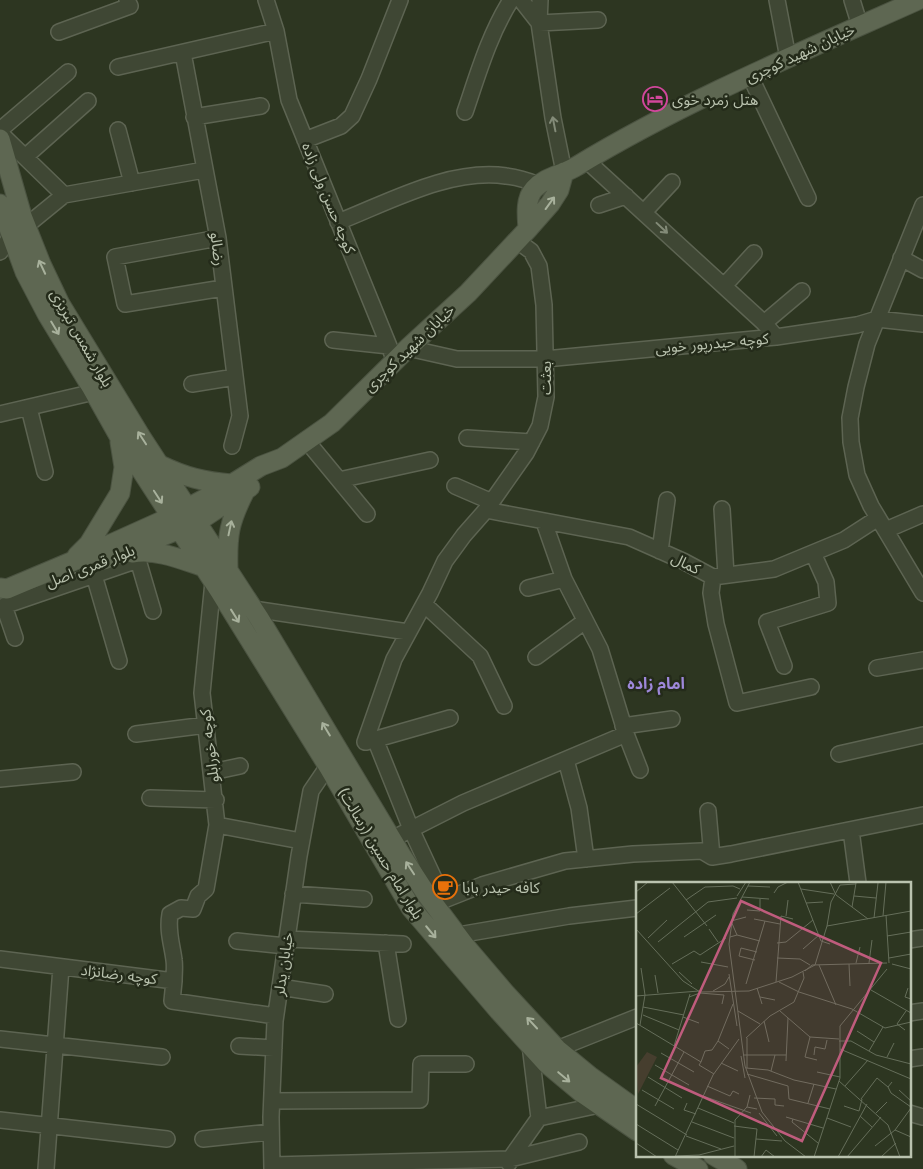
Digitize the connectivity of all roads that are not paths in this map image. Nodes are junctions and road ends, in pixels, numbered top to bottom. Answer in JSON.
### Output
{"nodes":[{"id":1,"x":127,"y":0,"type":"edge"},
{"id":2,"x":266,"y":0,"type":"edge"},
{"id":3,"x":400,"y":0,"type":"edge"},
{"id":4,"x":511,"y":0,"type":"edge"},
{"id":5,"x":521,"y":0,"type":"edge"},
{"id":6,"x":540,"y":0,"type":"edge"},
{"id":7,"x":777,"y":0,"type":"edge"},
{"id":8,"x":852,"y":0,"type":"edge"},
{"id":9,"x":915,"y":3,"type":"edge"},
{"id":10,"x":598,"y":20,"type":"dead end"},
{"id":11,"x":539,"y":23,"type":"junction"},
{"id":12,"x":860,"y":26,"type":"junction"},
{"id":13,"x":276,"y":31,"type":"junction"},
{"id":14,"x":59,"y":32,"type":"dead end"},
{"id":15,"x":183,"y":52,"type":"junction"},
{"id":16,"x":788,"y":58,"type":"junction"},
{"id":17,"x":118,"y":67,"type":"dead end"},
{"id":18,"x":68,"y":72,"type":"dead end"},
{"id":19,"x":750,"y":76,"type":"junction"},
{"id":20,"x":88,"y":101,"type":"dead end"},
{"id":21,"x":261,"y":106,"type":"dead end"},
{"id":22,"x":465,"y":112,"type":"dead end"},
{"id":23,"x":194,"y":117,"type":"junction"},
{"id":24,"x":118,"y":130,"type":"dead end"},
{"id":25,"x":0,"y":131,"type":"edge"},
{"id":26,"x":0,"y":139,"type":"edge"},
{"id":27,"x":305,"y":140,"type":"junction"},
{"id":28,"x":25,"y":157,"type":"junction"},
{"id":29,"x":586,"y":160,"type":"junction"},
{"id":30,"x":204,"y":170,"type":"junction"},
{"id":31,"x":564,"y":172,"type":"junction"},
{"id":32,"x":672,"y":182,"type":"dead end"},
{"id":33,"x":132,"y":183,"type":"junction"},
{"id":34,"x":539,"y":185,"type":"junction"},
{"id":35,"x":64,"y":194,"type":"junction"},
{"id":36,"x":626,"y":196,"type":"junction"},
{"id":37,"x":808,"y":198,"type":"dead end"},
{"id":38,"x":0,"y":204,"type":"edge"},
{"id":39,"x":599,"y":205,"type":"dead end"},
{"id":40,"x":923,"y":206,"type":"edge"},
{"id":41,"x":644,"y":212,"type":"junction"},
{"id":42,"x":338,"y":222,"type":"junction"},
{"id":43,"x":18,"y":231,"type":"junction"},
{"id":44,"x":522,"y":234,"type":"junction"},
{"id":45,"x":218,"y":238,"type":"junction"},
{"id":46,"x":0,"y":252,"type":"edge"},
{"id":47,"x":754,"y":253,"type":"dead end"},
{"id":48,"x":901,"y":258,"type":"junction"},
{"id":49,"x":923,"y":270,"type":"edge"},
{"id":50,"x":724,"y":286,"type":"junction"},
{"id":51,"x":223,"y":288,"type":"junction"},
{"id":52,"x":802,"y":291,"type":"dead end"},
{"id":53,"x":877,"y":319,"type":"junction"},
{"id":54,"x":764,"y":323,"type":"junction"},
{"id":55,"x":923,"y":324,"type":"edge"},
{"id":56,"x":776,"y":337,"type":"junction"},
{"id":57,"x":334,"y":340,"type":"dead end"},
{"id":58,"x":397,"y":352,"type":"junction"},
{"id":59,"x":546,"y":359,"type":"junction"},
{"id":60,"x":235,"y":376,"type":"junction"},
{"id":61,"x":192,"y":384,"type":"dead end"},
{"id":62,"x":94,"y":392,"type":"junction"},
{"id":63,"x":29,"y":408,"type":"junction"},
{"id":64,"x":0,"y":414,"type":"edge"},
{"id":65,"x":119,"y":436,"type":"junction"},
{"id":66,"x":467,"y":438,"type":"dead end"},
{"id":67,"x":306,"y":440,"type":"junction"},
{"id":68,"x":532,"y":442,"type":"junction"},
{"id":69,"x":232,"y":446,"type":"dead end"},
{"id":70,"x":430,"y":460,"type":"dead end"},
{"id":71,"x":160,"y":465,"type":"junction"},
{"id":72,"x":45,"y":472,"type":"dead end"},
{"id":73,"x":340,"y":480,"type":"junction"},
{"id":74,"x":455,"y":486,"type":"dead end"},
{"id":75,"x":239,"y":487,"type":"junction"},
{"id":76,"x":667,"y":500,"type":"dead end"},
{"id":77,"x":489,"y":506,"type":"junction"},
{"id":78,"x":722,"y":509,"type":"dead end"},
{"id":79,"x":367,"y":514,"type":"dead end"},
{"id":80,"x":923,"y":514,"type":"edge"},
{"id":81,"x":192,"y":515,"type":"junction"},
{"id":82,"x":544,"y":522,"type":"junction"},
{"id":83,"x":175,"y":524,"type":"junction"},
{"id":84,"x":882,"y":524,"type":"junction"},
{"id":85,"x":660,"y":550,"type":"junction"},
{"id":86,"x":813,"y":553,"type":"junction"},
{"id":87,"x":116,"y":556,"type":"junction"},
{"id":88,"x":71,"y":562,"type":"junction"},
{"id":89,"x":916,"y":568,"type":"edge"},
{"id":90,"x":228,"y":569,"type":"junction"},
{"id":91,"x":208,"y":574,"type":"junction"},
{"id":92,"x":94,"y":575,"type":"junction"},
{"id":93,"x":720,"y":576,"type":"junction"},
{"id":94,"x":564,"y":579,"type":"junction"},
{"id":95,"x":528,"y":588,"type":"dead end"},
{"id":96,"x":923,"y":593,"type":"edge"},
{"id":97,"x":1,"y":601,"type":"edge"},
{"id":98,"x":424,"y":604,"type":"junction"},
{"id":99,"x":253,"y":609,"type":"junction"},
{"id":100,"x":153,"y":611,"type":"dead end"},
{"id":101,"x":585,"y":621,"type":"junction"},
{"id":102,"x":408,"y":632,"type":"junction"},
{"id":103,"x":15,"y":638,"type":"dead end"},
{"id":104,"x":536,"y":657,"type":"dead end"},
{"id":105,"x":923,"y":660,"type":"edge"},
{"id":106,"x":118,"y":661,"type":"dead end"},
{"id":107,"x":784,"y":666,"type":"dead end"},
{"id":108,"x":877,"y":668,"type":"dead end"},
{"id":109,"x":811,"y":687,"type":"dead end"},
{"id":110,"x":504,"y":706,"type":"dead end"},
{"id":111,"x":450,"y":718,"type":"dead end"},
{"id":112,"x":672,"y":719,"type":"dead end"},
{"id":113,"x":206,"y":725,"type":"junction"},
{"id":114,"x":625,"y":730,"type":"junction"},
{"id":115,"x":136,"y":734,"type":"dead end"},
{"id":116,"x":923,"y":735,"type":"edge"},
{"id":117,"x":370,"y":741,"type":"junction"},
{"id":118,"x":839,"y":754,"type":"dead end"},
{"id":119,"x":566,"y":760,"type":"junction"},
{"id":120,"x":240,"y":766,"type":"dead end"},
{"id":121,"x":328,"y":766,"type":"junction"},
{"id":122,"x":640,"y":770,"type":"dead end"},
{"id":123,"x":73,"y":772,"type":"dead end"},
{"id":124,"x":212,"y":772,"type":"junction"},
{"id":125,"x":0,"y":779,"type":"edge"},
{"id":126,"x":150,"y":798,"type":"dead end"},
{"id":127,"x":216,"y":800,"type":"junction"},
{"id":128,"x":708,"y":811,"type":"dead end"},
{"id":129,"x":923,"y":815,"type":"edge"},
{"id":130,"x":217,"y":825,"type":"junction"},
{"id":131,"x":412,"y":829,"type":"junction"},
{"id":132,"x":851,"y":830,"type":"junction"},
{"id":133,"x":392,"y":839,"type":"junction"},
{"id":134,"x":301,"y":841,"type":"junction"},
{"id":135,"x":712,"y":857,"type":"junction"},
{"id":136,"x":586,"y":859,"type":"junction"},
{"id":137,"x":858,"y":882,"type":"edge"},
{"id":138,"x":293,"y":894,"type":"junction"},
{"id":139,"x":364,"y":899,"type":"dead end"},
{"id":140,"x":439,"y":902,"type":"junction"},
{"id":141,"x":636,"y":908,"type":"edge"},
{"id":142,"x":458,"y":935,"type":"junction"},
{"id":143,"x":923,"y":938,"type":"edge"},
{"id":144,"x":910,"y":940,"type":"edge"},
{"id":145,"x":237,"y":941,"type":"dead end"},
{"id":146,"x":286,"y":942,"type":"junction"},
{"id":147,"x":386,"y":943,"type":"junction"},
{"id":148,"x":403,"y":944,"type":"dead end"},
{"id":149,"x":0,"y":959,"type":"edge"},
{"id":150,"x":61,"y":967,"type":"junction"},
{"id":151,"x":174,"y":981,"type":"junction"},
{"id":152,"x":280,"y":987,"type":"junction"},
{"id":153,"x":325,"y":994,"type":"dead end"},
{"id":154,"x":923,"y":1011,"type":"edge"},
{"id":155,"x":910,"y":1013,"type":"edge"},
{"id":156,"x":275,"y":1016,"type":"junction"},
{"id":157,"x":636,"y":1018,"type":"edge"},
{"id":158,"x":398,"y":1019,"type":"dead end"},
{"id":159,"x":0,"y":1038,"type":"edge"},
{"id":160,"x":55,"y":1044,"type":"junction"},
{"id":161,"x":530,"y":1045,"type":"junction"},
{"id":162,"x":239,"y":1046,"type":"dead end"},
{"id":163,"x":274,"y":1048,"type":"junction"},
{"id":164,"x":557,"y":1049,"type":"junction"},
{"id":165,"x":162,"y":1057,"type":"dead end"},
{"id":166,"x":923,"y":1057,"type":"edge"},
{"id":167,"x":910,"y":1059,"type":"edge"},
{"id":168,"x":466,"y":1064,"type":"dead end"},
{"id":169,"x":272,"y":1101,"type":"junction"},
{"id":170,"x":600,"y":1105,"type":"junction"},
{"id":171,"x":636,"y":1109,"type":"edge"},
{"id":172,"x":910,"y":1113,"type":"edge"},
{"id":173,"x":923,"y":1117,"type":"edge"},
{"id":174,"x":539,"y":1118,"type":"junction"},
{"id":175,"x":0,"y":1120,"type":"edge"},
{"id":176,"x":49,"y":1126,"type":"junction"},
{"id":177,"x":636,"y":1130,"type":"edge"},
{"id":178,"x":271,"y":1132,"type":"junction"},
{"id":179,"x":203,"y":1139,"type":"dead end"},
{"id":180,"x":167,"y":1140,"type":"dead end"},
{"id":181,"x":579,"y":1142,"type":"dead end"},
{"id":182,"x":675,"y":1156,"type":"edge"},
{"id":183,"x":715,"y":1156,"type":"edge"},
{"id":184,"x":509,"y":1164,"type":"edge"},
{"id":185,"x":272,"y":1167,"type":"edge"},
{"id":186,"x":46,"y":1169,"type":"edge"},
{"id":187,"x":698,"y":1169,"type":"edge"},
{"id":188,"x":737,"y":1169,"type":"edge"}],
"edges":[{"from":1,"to":14,"type":"street"},
{"from":2,"to":13,"type":"street","name":"کوچه حسن ولی زاده"},
{"from":3,"to":27,"type":"street"},
{"from":4,"to":22,"type":"street"},
{"from":5,"to":11,"type":"street"},
{"from":6,"to":11,"type":"street"},
{"from":7,"to":16,"type":"street"},
{"from":8,"to":12,"type":"street"},
{"from":9,"to":12,"type":"main road","name":"خیابان شهید کوچری"},
{"from":10,"to":11,"type":"street"},
{"from":31,"to":11,"type":"street","one_way":true},
{"from":12,"to":16,"type":"main road","name":"خیابان شهید کوچری"},
{"from":13,"to":15,"type":"street"},
{"from":13,"to":27,"type":"street","name":"کوچه حسن ولی زاده"},
{"from":15,"to":17,"type":"street"},
{"from":15,"to":23,"type":"street","name":"رضالو"},
{"from":16,"to":19,"type":"main road","name":"خیابان شهید کوچری"},
{"from":18,"to":25,"type":"street"},
{"from":19,"to":29,"type":"main road","name":"خیابان شهید کوچری"},
{"from":19,"to":37,"type":"street"},
{"from":20,"to":28,"type":"street"},
{"from":21,"to":23,"type":"street"},
{"from":23,"to":30,"type":"street","name":"رضالو"},
{"from":24,"to":33,"type":"street"},
{"from":25,"to":28,"type":"street"},
{"from":26,"to":43,"type":"main road","name":"بلوار شمس تبریزی"},
{"from":27,"to":42,"type":"street","name":"کوچه حسن ولی زاده"},
{"from":28,"to":35,"type":"street"},
{"from":29,"to":31,"type":"main road","name":"خیابان شهید کوچری"},
{"from":29,"to":36,"type":"street"},
{"from":30,"to":33,"type":"street"},
{"from":30,"to":45,"type":"street","name":"رضالو"},
{"from":31,"to":34,"type":"main road","name":"خیابان شهید کوچری"},
{"from":44,"to":31,"type":"main road","name":"خیابان شهید کوچری","one_way":true},
{"from":32,"to":41,"type":"street"},
{"from":33,"to":35,"type":"street"},
{"from":34,"to":42,"type":"street"},
{"from":34,"to":44,"type":"main road"},
{"from":35,"to":43,"type":"street"},
{"from":36,"to":39,"type":"street"},
{"from":36,"to":41,"type":"street"},
{"from":38,"to":43,"type":"main road","name":"بلوار شمس تبریزی"},
{"from":40,"to":48,"type":"street"},
{"from":41,"to":50,"type":"street","one_way":true},
{"from":42,"to":58,"type":"street","name":"کوچه حسن ولی زاده"},
{"from":43,"to":46,"type":"street"},
{"from":43,"to":62,"type":"main road","name":"بلوار شمس تبریزی","one_way":true},
{"from":71,"to":43,"type":"main road","name":"بلوار شمس تبریزی","one_way":true},
{"from":44,"to":58,"type":"main road","name":"خیابان شهید کوچری"},
{"from":44,"to":59,"type":"street","name":"بعثت"},
{"from":45,"to":51,"type":"street","name":"رضالو"},
{"from":45,"to":51,"type":"street"},
{"from":47,"to":50,"type":"street"},
{"from":48,"to":49,"type":"street"},
{"from":48,"to":53,"type":"street"},
{"from":50,"to":54,"type":"street"},
{"from":51,"to":60,"type":"street","name":"رضالو"},
{"from":52,"to":54,"type":"street"},
{"from":53,"to":55,"type":"street"},
{"from":53,"to":56,"type":"street","name":"کوچه حیدرپور خویی"},
{"from":53,"to":84,"type":"street"},
{"from":54,"to":56,"type":"street"},
{"from":56,"to":59,"type":"street","name":"کوچه حیدرپور خویی"},
{"from":57,"to":58,"type":"street","name":"کوچه حیدرپور خویی"},
{"from":58,"to":59,"type":"street","name":"کوچه حیدرپور خویی"},
{"from":58,"to":67,"type":"main road","name":"خیابان شهید کوچری"},
{"from":59,"to":68,"type":"street","name":"بعثت"},
{"from":60,"to":61,"type":"street"},
{"from":60,"to":69,"type":"street","name":"رضالو"},
{"from":62,"to":63,"type":"street"},
{"from":62,"to":65,"type":"main road","name":"بلوار شمس تبریزی"},
{"from":63,"to":64,"type":"street"},
{"from":63,"to":72,"type":"street"},
{"from":65,"to":83,"type":"main road","name":"بلوار شمس تبریزی","one_way":true},
{"from":65,"to":88,"type":"main road"},
{"from":66,"to":68,"type":"street"},
{"from":67,"to":73,"type":"street"},
{"from":67,"to":75,"type":"main road","name":"خیابان شهید کوچری"},
{"from":68,"to":77,"type":"street","name":"بعثت"},
{"from":70,"to":73,"type":"street"},
{"from":71,"to":75,"type":"main road"},
{"from":71,"to":81,"type":"main road","name":"بلوار شمس تبریزی"},
{"from":73,"to":79,"type":"street"},
{"from":74,"to":77,"type":"street","name":"کمال"},
{"from":75,"to":81,"type":"main road","name":"خیابان شهید کوچری"},
{"from":90,"to":75,"type":"main road","one_way":true},
{"from":76,"to":85,"type":"street"},
{"from":77,"to":82,"type":"street","name":"کمال"},
{"from":77,"to":98,"type":"street","name":"بعثت"},
{"from":78,"to":93,"type":"street"},
{"from":80,"to":84,"type":"street"},
{"from":81,"to":83,"type":"main road","name":"خیابان شهید کوچری"},
{"from":81,"to":90,"type":"main road","name":"بلوار امام حسین (رسالت)"},
{"from":82,"to":85,"type":"street","name":"کمال"},
{"from":82,"to":94,"type":"street"},
{"from":83,"to":87,"type":"main road","name":"بلوار قمری اصل"},
{"from":83,"to":88,"type":"main road","name":"بلوار قمری اصل"},
{"from":83,"to":91,"type":"main road","name":"بلوار امام حسین (رسالت)"},
{"from":84,"to":86,"type":"street"},
{"from":84,"to":89,"type":"street"},
{"from":85,"to":93,"type":"street","name":"کمال"},
{"from":86,"to":93,"type":"street"},
{"from":86,"to":107,"type":"street"},
{"from":87,"to":91,"type":"main road"},
{"from":87,"to":97,"type":"main road","name":"بلوار قمری اصل"},
{"from":88,"to":97,"type":"main road","name":"بلوار قمری اصل"},
{"from":89,"to":96,"type":"street"},
{"from":90,"to":99,"type":"main road","name":"بلوار امام حسین (رسالت)"},
{"from":91,"to":113,"type":"street","name":"کوچه خورابلو"},
{"from":91,"to":121,"type":"main road","name":"بلوار امام حسین (رسالت)","one_way":true},
{"from":92,"to":97,"type":"street"},
{"from":92,"to":100,"type":"street"},
{"from":92,"to":106,"type":"street"},
{"from":93,"to":109,"type":"street"},
{"from":94,"to":95,"type":"street"},
{"from":94,"to":101,"type":"street"},
{"from":97,"to":103,"type":"street"},
{"from":98,"to":102,"type":"street","name":"بعثت"},
{"from":98,"to":110,"type":"street"},
{"from":99,"to":102,"type":"street"},
{"from":133,"to":99,"type":"main road","name":"بلوار امام حسین (رسالت)","one_way":true},
{"from":101,"to":104,"type":"street"},
{"from":101,"to":114,"type":"street"},
{"from":102,"to":117,"type":"street","name":"بعثت"},
{"from":105,"to":108,"type":"street"},
{"from":111,"to":117,"type":"street"},
{"from":112,"to":114,"type":"street"},
{"from":113,"to":115,"type":"street"},
{"from":113,"to":124,"type":"street","name":"کوچه خورابلو"},
{"from":114,"to":119,"type":"street"},
{"from":114,"to":122,"type":"street"},
{"from":116,"to":118,"type":"street"},
{"from":117,"to":131,"type":"street"},
{"from":119,"to":131,"type":"street"},
{"from":119,"to":136,"type":"street"},
{"from":120,"to":124,"type":"street"},
{"from":121,"to":134,"type":"street","name":"خیابان یدلر"},
{"from":121,"to":161,"type":"main road","name":"بلوار امام حسین (رسالت)","one_way":true},
{"from":123,"to":125,"type":"street"},
{"from":124,"to":127,"type":"street","name":"کوچه خورابلو"},
{"from":126,"to":127,"type":"street"},
{"from":127,"to":130,"type":"street","name":"کوچه خورابلو"},
{"from":128,"to":135,"type":"street"},
{"from":129,"to":132,"type":"street"},
{"from":130,"to":134,"type":"street"},
{"from":130,"to":151,"type":"street","name":"کوچه خورابلو"},
{"from":131,"to":133,"type":"street"},
{"from":131,"to":140,"type":"street"},
{"from":132,"to":135,"type":"street"},
{"from":132,"to":137,"type":"street"},
{"from":140,"to":133,"type":"main road","name":"بلوار امام حسین (رسالت)","one_way":true},
{"from":134,"to":138,"type":"street","name":"خیابان یدلر"},
{"from":135,"to":136,"type":"street"},
{"from":136,"to":140,"type":"street"},
{"from":138,"to":139,"type":"street"},
{"from":138,"to":146,"type":"street","name":"خیابان یدلر"},
{"from":140,"to":142,"type":"main road","name":"بلوار امام حسین (رسالت)"},
{"from":141,"to":142,"type":"street"},
{"from":164,"to":142,"type":"main road","name":"بلوار امام حسین (رسالت)","one_way":true},
{"from":143,"to":144,"type":"street"},
{"from":145,"to":146,"type":"street"},
{"from":146,"to":147,"type":"street"},
{"from":146,"to":152,"type":"street","name":"خیابان یدلر"},
{"from":147,"to":148,"type":"street"},
{"from":147,"to":158,"type":"street"},
{"from":149,"to":150,"type":"street","name":"کوچه رضانژاد"},
{"from":150,"to":151,"type":"street","name":"کوچه رضانژاد"},
{"from":150,"to":160,"type":"street"},
{"from":151,"to":156,"type":"street","name":"کوچه رضانژاد"},
{"from":152,"to":153,"type":"street"},
{"from":152,"to":156,"type":"street","name":"خیابان یدلر"},
{"from":154,"to":155,"type":"street"},
{"from":156,"to":163,"type":"street","name":"خیابان یدلر"},
{"from":157,"to":164,"type":"street"},
{"from":159,"to":160,"type":"street"},
{"from":160,"to":165,"type":"street"},
{"from":160,"to":176,"type":"street"},
{"from":161,"to":170,"type":"main road","name":"بلوار امام حسین (رسالت)","one_way":true},
{"from":161,"to":174,"type":"street"},
{"from":162,"to":163,"type":"street"},
{"from":163,"to":169,"type":"street","name":"خیابان یدلر"},
{"from":164,"to":171,"type":"main road","name":"بلوار امام حسین (رسالت)"},
{"from":166,"to":167,"type":"street"},
{"from":168,"to":169,"type":"street"},
{"from":169,"to":178,"type":"street","name":"خیابان یدلر"},
{"from":170,"to":174,"type":"street"},
{"from":170,"to":177,"type":"main road","name":"بلوار امام حسین (رسالت)"},
{"from":172,"to":173,"type":"street"},
{"from":174,"to":184,"type":"street"},
{"from":175,"to":176,"type":"street"},
{"from":176,"to":180,"type":"street"},
{"from":176,"to":186,"type":"street"},
{"from":178,"to":179,"type":"street"},
{"from":178,"to":185,"type":"street","name":"خیابان یدلر"},
{"from":181,"to":184,"type":"street"},
{"from":182,"to":187,"type":"main road"},
{"from":183,"to":188,"type":"main road"},
{"from":184,"to":185,"type":"street"}]}
